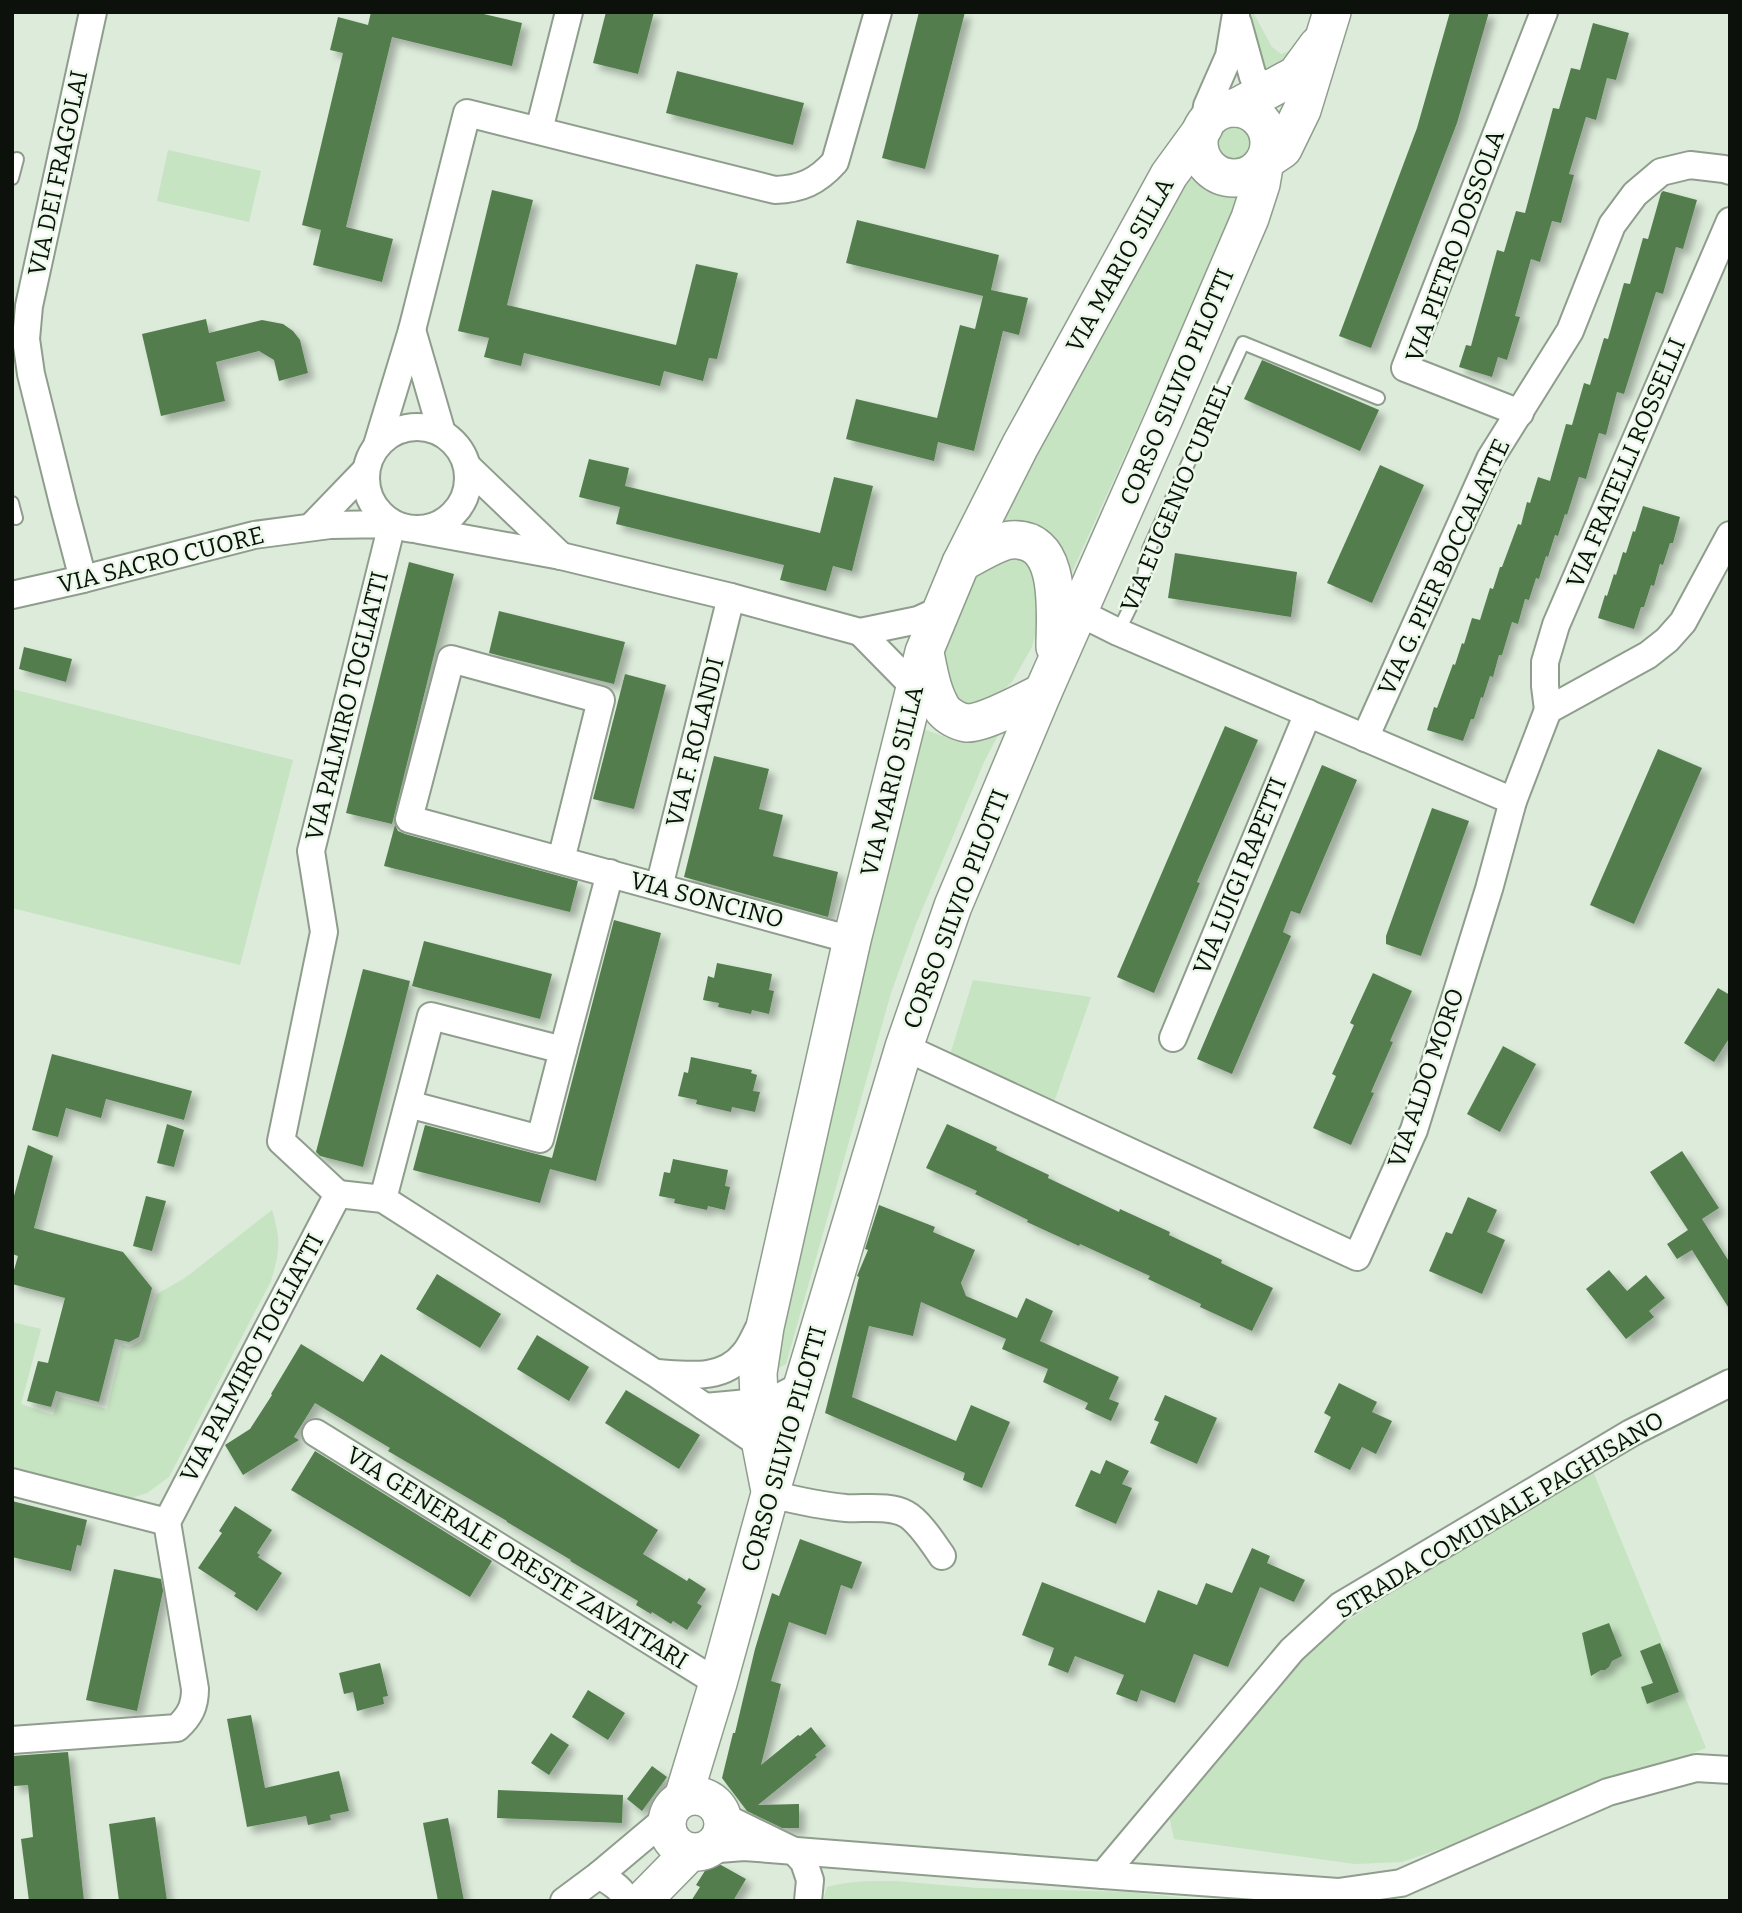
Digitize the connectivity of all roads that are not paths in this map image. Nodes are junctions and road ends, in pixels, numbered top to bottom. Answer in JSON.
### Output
{"nodes":[{"id":1,"x":93,"y":12,"type":"edge"},
{"id":2,"x":569,"y":12,"type":"edge"},
{"id":3,"x":878,"y":12,"type":"edge"},
{"id":4,"x":1544,"y":12,"type":"edge"},
{"id":5,"x":1236,"y":13,"type":"edge"},
{"id":6,"x":1329,"y":22,"type":"edge"},
{"id":7,"x":1273,"y":89,"type":"junction"},
{"id":8,"x":1235,"y":108,"type":"junction"},
{"id":9,"x":1204,"y":127,"type":"junction"},
{"id":10,"x":539,"y":130,"type":"junction"},
{"id":11,"x":17,"y":159,"type":"dead end"},
{"id":12,"x":1265,"y":161,"type":"junction"},
{"id":13,"x":1730,"y":171,"type":"edge"},
{"id":14,"x":12,"y":178,"type":"edge"},
{"id":15,"x":1730,"y":221,"type":"edge"},
{"id":16,"x":412,"y":330,"type":"junction"},
{"id":17,"x":1378,"y":398,"type":"dead end"},
{"id":18,"x":1520,"y":413,"type":"junction"},
{"id":19,"x":442,"y":433,"type":"junction"},
{"id":20,"x":377,"y":445,"type":"junction"},
{"id":21,"x":468,"y":467,"type":"junction"},
{"id":22,"x":366,"y":470,"type":"junction"},
{"id":23,"x":12,"y":503,"type":"edge"},
{"id":24,"x":16,"y":518,"type":"dead end"},
{"id":25,"x":392,"y":524,"type":"junction"},
{"id":26,"x":311,"y":527,"type":"junction"},
{"id":27,"x":419,"y":530,"type":"junction"},
{"id":28,"x":1730,"y":535,"type":"edge"},
{"id":29,"x":561,"y":556,"type":"junction"},
{"id":30,"x":961,"y":563,"type":"junction"},
{"id":31,"x":83,"y":579,"type":"junction"},
{"id":32,"x":12,"y":595,"type":"edge"},
{"id":33,"x":731,"y":597,"type":"junction"},
{"id":34,"x":1066,"y":601,"type":"junction"},
{"id":35,"x":940,"y":610,"type":"junction"},
{"id":36,"x":860,"y":632,"type":"junction"},
{"id":37,"x":1118,"y":632,"type":"junction"},
{"id":38,"x":925,"y":652,"type":"junction"},
{"id":39,"x":1049,"y":677,"type":"junction"},
{"id":40,"x":915,"y":688,"type":"junction"},
{"id":41,"x":1548,"y":710,"type":"junction"},
{"id":42,"x":1308,"y":713,"type":"junction"},
{"id":43,"x":1365,"y":738,"type":"junction"},
{"id":44,"x":1513,"y":801,"type":"junction"},
{"id":45,"x":561,"y":860,"type":"junction"},
{"id":46,"x":610,"y":873,"type":"junction"},
{"id":47,"x":659,"y":887,"type":"junction"},
{"id":48,"x":852,"y":940,"type":"junction"},
{"id":49,"x":1173,"y":1038,"type":"dead end"},
{"id":50,"x":904,"y":1046,"type":"junction"},
{"id":51,"x":562,"y":1050,"type":"junction"},
{"id":52,"x":408,"y":1104,"type":"junction"},
{"id":53,"x":338,"y":1194,"type":"junction"},
{"id":54,"x":383,"y":1199,"type":"junction"},
{"id":55,"x":768,"y":1311,"type":"junction"},
{"id":56,"x":655,"y":1373,"type":"junction"},
{"id":57,"x":1730,"y":1383,"type":"edge"},
{"id":58,"x":802,"y":1385,"type":"junction"},
{"id":59,"x":759,"y":1402,"type":"junction"},
{"id":60,"x":705,"y":1407,"type":"junction"},
{"id":61,"x":316,"y":1433,"type":"dead end"},
{"id":62,"x":761,"y":1445,"type":"junction"},
{"id":63,"x":12,"y":1482,"type":"edge"},
{"id":64,"x":770,"y":1494,"type":"junction"},
{"id":65,"x":167,"y":1522,"type":"junction"},
{"id":66,"x":942,"y":1556,"type":"dead end"},
{"id":67,"x":718,"y":1683,"type":"junction"},
{"id":68,"x":12,"y":1740,"type":"edge"},
{"id":69,"x":1730,"y":1770,"type":"edge"},
{"id":70,"x":690,"y":1826,"type":"junction"},
{"id":71,"x":794,"y":1851,"type":"junction"},
{"id":72,"x":599,"y":1875,"type":"junction"},
{"id":73,"x":1103,"y":1875,"type":"junction"},
{"id":74,"x":1404,"y":1892,"type":"edge"},
{"id":75,"x":564,"y":1901,"type":"edge"},
{"id":76,"x":627,"y":1901,"type":"edge"},
{"id":77,"x":643,"y":1901,"type":"edge"},
{"id":78,"x":808,"y":1901,"type":"edge"}],
"edges":[{"from":1,"to":31,"type":"street","name":"VIA DEI FRAGOLAI"},
{"from":2,"to":10,"type":"street"},
{"from":3,"to":10,"type":"street"},
{"from":4,"to":18,"type":"street","name":"VIA PIETRO DOSSOLA"},
{"from":5,"to":7,"type":"street"},
{"from":5,"to":9,"type":"street"},
{"from":6,"to":7,"type":"street"},
{"from":6,"to":12,"type":"street"},
{"from":7,"to":8,"type":"street"},
{"from":8,"to":9,"type":"street"},
{"from":8,"to":12,"type":"street","name":"CORSO SILVIO PILOTTI"},
{"from":9,"to":12,"type":"street"},
{"from":9,"to":30,"type":"street","name":"VIA MARIO SILLA"},
{"from":10,"to":16,"type":"street"},
{"from":11,"to":14,"type":"lane"},
{"from":12,"to":34,"type":"street","name":"CORSO SILVIO PILOTTI"},
{"from":13,"to":18,"type":"street","name":"VIA G. PIER BOCCALATTE"},
{"from":15,"to":41,"type":"street","name":"VIA FRATELLI ROSSELLI"},
{"from":16,"to":19,"type":"street"},
{"from":16,"to":20,"type":"street"},
{"from":17,"to":37,"type":"lane","name":"VIA EUGENIO CURIEL"},
{"from":18,"to":43,"type":"street","name":"VIA G. PIER BOCCALATTE"},
{"from":19,"to":20,"type":"street"},
{"from":19,"to":21,"type":"street"},
{"from":20,"to":22,"type":"street"},
{"from":21,"to":27,"type":"street"},
{"from":21,"to":29,"type":"street"},
{"from":22,"to":25,"type":"street"},
{"from":22,"to":26,"type":"street"},
{"from":23,"to":24,"type":"lane"},
{"from":25,"to":26,"type":"street","name":"VIA SACRO CUORE"},
{"from":25,"to":27,"type":"street"},
{"from":25,"to":53,"type":"street","name":"VIA PALMIRO TOGLIATTI"},
{"from":26,"to":31,"type":"street","name":"VIA SACRO CUORE"},
{"from":27,"to":29,"type":"street"},
{"from":28,"to":41,"type":"street"},
{"from":29,"to":33,"type":"street"},
{"from":30,"to":34,"type":"street"},
{"from":30,"to":35,"type":"street","name":"VIA MARIO SILLA"},
{"from":31,"to":32,"type":"street","name":"VIA SACRO CUORE"},
{"from":33,"to":36,"type":"street"},
{"from":33,"to":47,"type":"street","name":"VIA F. ROLANDI"},
{"from":34,"to":37,"type":"street","name":"VIA EUGENIO CURIEL"},
{"from":34,"to":39,"type":"street"},
{"from":35,"to":36,"type":"street"},
{"from":35,"to":38,"type":"street","name":"VIA MARIO SILLA"},
{"from":36,"to":40,"type":"street"},
{"from":37,"to":42,"type":"street","name":"VIA EUGENIO CURIEL"},
{"from":38,"to":39,"type":"street"},
{"from":38,"to":40,"type":"street","name":"VIA MARIO SILLA"},
{"from":39,"to":50,"type":"street","name":"CORSO SILVIO PILOTTI"},
{"from":40,"to":48,"type":"street","name":"VIA MARIO SILLA"},
{"from":41,"to":44,"type":"street","name":"VIA ALDO MORO"},
{"from":42,"to":43,"type":"street","name":"VIA EUGENIO CURIEL"},
{"from":42,"to":49,"type":"street","name":"VIA LUIGI RAPETTI"},
{"from":43,"to":44,"type":"street","name":"VIA EUGENIO CURIEL"},
{"from":44,"to":50,"type":"street","name":"VIA ALDO MORO"},
{"from":45,"to":45,"type":"street","name":"VIA SONCINO"},
{"from":45,"to":46,"type":"street","name":"VIA SONCINO"},
{"from":46,"to":47,"type":"street","name":"VIA SONCINO"},
{"from":46,"to":51,"type":"street"},
{"from":47,"to":48,"type":"street","name":"VIA SONCINO"},
{"from":48,"to":55,"type":"street","name":"VIA MARIO SILLA"},
{"from":50,"to":58,"type":"street","name":"CORSO SILVIO PILOTTI"},
{"from":51,"to":52,"type":"street"},
{"from":51,"to":52,"type":"street"},
{"from":52,"to":54,"type":"street"},
{"from":53,"to":54,"type":"street"},
{"from":53,"to":65,"type":"street","name":"VIA PALMIRO TOGLIATTI"},
{"from":54,"to":56,"type":"street"},
{"from":55,"to":56,"type":"street"},
{"from":55,"to":59,"type":"street","name":"VIA MARIO SILLA"},
{"from":56,"to":60,"type":"street"},
{"from":57,"to":73,"type":"street","name":"STRADA COMUNALE PAGHISANO"},
{"from":58,"to":59,"type":"street"},
{"from":58,"to":64,"type":"street","name":"CORSO SILVIO PILOTTI"},
{"from":59,"to":60,"type":"street"},
{"from":59,"to":62,"type":"street","name":"VIA MARIO SILLA"},
{"from":60,"to":62,"type":"street"},
{"from":61,"to":67,"type":"street","name":"VIA GENERALE ORESTE ZAVATTARI"},
{"from":62,"to":64,"type":"street","name":"VIA MARIO SILLA"},
{"from":63,"to":65,"type":"street"},
{"from":64,"to":66,"type":"street"},
{"from":64,"to":67,"type":"street","name":"CORSO SILVIO PILOTTI"},
{"from":65,"to":68,"type":"street"},
{"from":67,"to":70,"type":"street","name":"CORSO SILVIO PILOTTI"},
{"from":69,"to":74,"type":"street"},
{"from":70,"to":71,"type":"street"},
{"from":70,"to":71,"type":"street"},
{"from":70,"to":72,"type":"street"},
{"from":70,"to":77,"type":"street"},
{"from":71,"to":73,"type":"street"},
{"from":71,"to":78,"type":"street"},
{"from":72,"to":75,"type":"street"},
{"from":72,"to":76,"type":"street"},
{"from":73,"to":74,"type":"street"}]}
